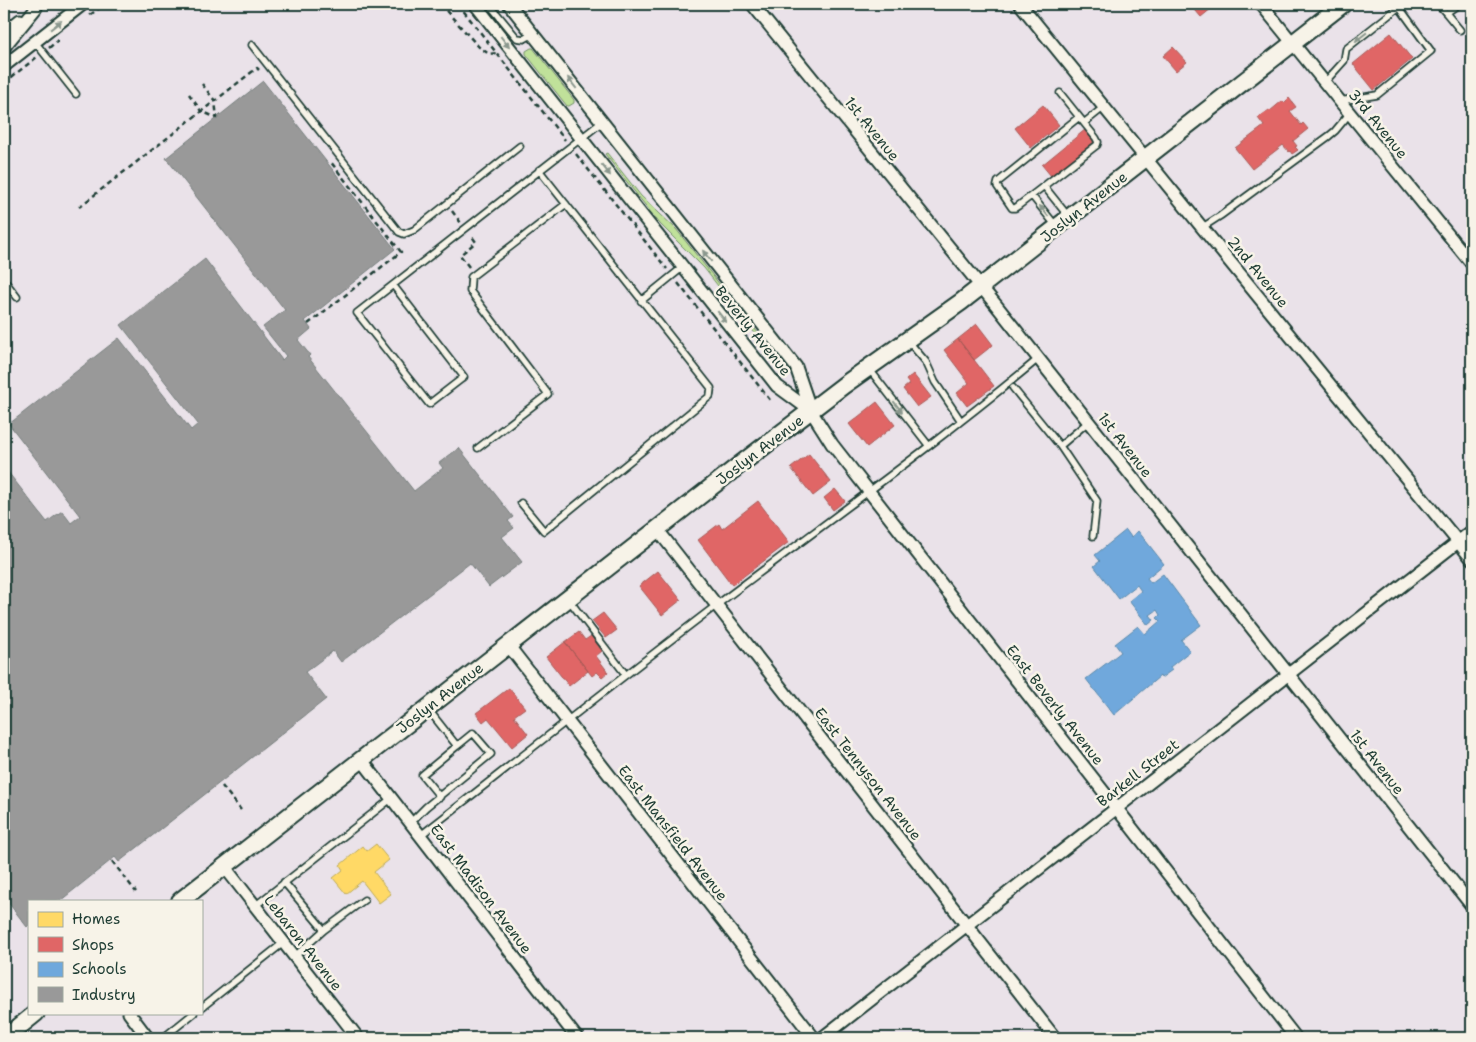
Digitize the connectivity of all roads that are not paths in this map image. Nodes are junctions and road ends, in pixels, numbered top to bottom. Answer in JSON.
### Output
{"nodes":[{"id":1,"x":83,"y":4,"type":"edge"},
{"id":2,"x":475,"y":4,"type":"edge"},
{"id":3,"x":489,"y":4,"type":"edge"},
{"id":4,"x":509,"y":4,"type":"edge"},
{"id":5,"x":752,"y":4,"type":"edge"},
{"id":6,"x":1020,"y":4,"type":"edge"},
{"id":7,"x":1261,"y":4,"type":"edge"},
{"id":8,"x":1343,"y":4,"type":"edge"},
{"id":9,"x":1438,"y":4,"type":"edge"},
{"id":10,"x":1459,"y":4,"type":"edge"},
{"id":11,"x":1398,"y":5,"type":"edge"},
{"id":12,"x":38,"y":6,"type":"edge"},
{"id":13,"x":1446,"y":13,"type":"junction"},
{"id":14,"x":1460,"y":30,"type":"dead end"},
{"id":15,"x":4,"y":33,"type":"edge"},
{"id":16,"x":533,"y":34,"type":"junction"},
{"id":17,"x":34,"y":42,"type":"junction"},
{"id":18,"x":1293,"y":43,"type":"junction"},
{"id":19,"x":252,"y":45,"type":"dead end"},
{"id":20,"x":4,"y":47,"type":"edge"},
{"id":21,"x":4,"y":66,"type":"edge"},
{"id":22,"x":1325,"y":82,"type":"junction"},
{"id":23,"x":1060,"y":93,"type":"dead end"},
{"id":24,"x":76,"y":94,"type":"dead end"},
{"id":25,"x":1340,"y":101,"type":"junction"},
{"id":26,"x":1104,"y":107,"type":"junction"},
{"id":27,"x":1350,"y":113,"type":"junction"},
{"id":28,"x":1079,"y":117,"type":"junction"},
{"id":29,"x":602,"y":122,"type":"junction"},
{"id":30,"x":1084,"y":123,"type":"junction"},
{"id":31,"x":581,"y":138,"type":"junction"},
{"id":32,"x":520,"y":146,"type":"dead end"},
{"id":33,"x":1146,"y":158,"type":"junction"},
{"id":34,"x":539,"y":170,"type":"junction"},
{"id":35,"x":1044,"y":186,"type":"junction"},
{"id":36,"x":1032,"y":196,"type":"junction"},
{"id":37,"x":566,"y":204,"type":"junction"},
{"id":38,"x":1063,"y":223,"type":"junction"},
{"id":39,"x":1202,"y":227,"type":"junction"},
{"id":40,"x":1472,"y":264,"type":"edge"},
{"id":41,"x":683,"y":268,"type":"junction"},
{"id":42,"x":4,"y":280,"type":"edge"},
{"id":43,"x":393,"y":285,"type":"junction"},
{"id":44,"x":980,"y":288,"type":"junction"},
{"id":45,"x":17,"y":297,"type":"dead end"},
{"id":46,"x":641,"y":301,"type":"junction"},
{"id":47,"x":908,"y":340,"type":"junction"},
{"id":48,"x":1038,"y":359,"type":"junction"},
{"id":49,"x":868,"y":368,"type":"junction"},
{"id":50,"x":1013,"y":388,"type":"dead end"},
{"id":51,"x":811,"y":411,"type":"junction"},
{"id":52,"x":962,"y":421,"type":"junction"},
{"id":53,"x":1088,"y":422,"type":"junction"},
{"id":54,"x":929,"y":446,"type":"junction"},
{"id":55,"x":1060,"y":446,"type":"junction"},
{"id":56,"x":478,"y":448,"type":"dead end"},
{"id":57,"x":869,"y":492,"type":"junction"},
{"id":58,"x":521,"y":503,"type":"dead end"},
{"id":59,"x":657,"y":529,"type":"junction"},
{"id":60,"x":1472,"y":531,"type":"edge"},
{"id":61,"x":1093,"y":536,"type":"dead end"},
{"id":62,"x":1458,"y":542,"type":"junction"},
{"id":63,"x":1472,"y":560,"type":"edge"},
{"id":64,"x":568,"y":598,"type":"junction"},
{"id":65,"x":717,"y":605,"type":"junction"},
{"id":66,"x":508,"y":645,"type":"junction"},
{"id":67,"x":1288,"y":674,"type":"junction"},
{"id":68,"x":626,"y":675,"type":"junction"},
{"id":69,"x":427,"y":708,"type":"junction"},
{"id":70,"x":567,"y":721,"type":"junction"},
{"id":71,"x":457,"y":746,"type":"junction"},
{"id":72,"x":361,"y":759,"type":"junction"},
{"id":73,"x":440,"y":797,"type":"junction"},
{"id":74,"x":392,"y":798,"type":"junction"},
{"id":75,"x":1117,"y":808,"type":"junction"},
{"id":76,"x":411,"y":822,"type":"junction"},
{"id":77,"x":421,"y":835,"type":"junction"},
{"id":78,"x":224,"y":866,"type":"junction"},
{"id":79,"x":284,"y":882,"type":"junction"},
{"id":80,"x":181,"y":900,"type":"edge"},
{"id":81,"x":364,"y":900,"type":"dead end"},
{"id":82,"x":254,"y":906,"type":"junction"},
{"id":83,"x":1472,"y":906,"type":"edge"},
{"id":84,"x":967,"y":925,"type":"junction"},
{"id":85,"x":324,"y":930,"type":"junction"},
{"id":86,"x":283,"y":943,"type":"junction"},
{"id":87,"x":294,"y":956,"type":"junction"},
{"id":88,"x":202,"y":1007,"type":"edge"},
{"id":89,"x":35,"y":1014,"type":"edge"},
{"id":90,"x":129,"y":1014,"type":"edge"},
{"id":91,"x":193,"y":1014,"type":"edge"},
{"id":92,"x":4,"y":1038,"type":"edge"},
{"id":93,"x":148,"y":1038,"type":"edge"},
{"id":94,"x":163,"y":1038,"type":"edge"},
{"id":95,"x":358,"y":1038,"type":"edge"},
{"id":96,"x":577,"y":1038,"type":"edge"},
{"id":97,"x":814,"y":1038,"type":"edge"},
{"id":98,"x":822,"y":1038,"type":"edge"},
{"id":99,"x":1055,"y":1038,"type":"edge"},
{"id":100,"x":1296,"y":1038,"type":"edge"}],
"edges":[{"from":17,"to":1,"type":"street","one_way":true},
{"from":2,"to":31,"type":"street","name":"Beverly Avenue","one_way":true},
{"from":3,"to":16,"type":"lane"},
{"from":4,"to":16,"type":"street","name":"Beverly Avenue"},
{"from":5,"to":44,"type":"street","name":"1st Avenue"},
{"from":6,"to":26,"type":"street","name":"2nd Avenue"},
{"from":7,"to":18,"type":"street","name":"3rd Avenue"},
{"from":8,"to":18,"type":"main road","name":"Joslyn Avenue"},
{"from":9,"to":13,"type":"lane"},
{"from":10,"to":13,"type":"lane"},
{"from":11,"to":22,"type":"lane","one_way":true},
{"from":11,"to":25,"type":"lane"},
{"from":12,"to":15,"type":"street"},
{"from":12,"to":20,"type":"street"},
{"from":13,"to":14,"type":"lane"},
{"from":29,"to":16,"type":"street","name":"Beverly Avenue","one_way":true},
{"from":17,"to":21,"type":"street"},
{"from":17,"to":24,"type":"lane"},
{"from":18,"to":22,"type":"street","name":"3rd Avenue"},
{"from":18,"to":33,"type":"main road","name":"Joslyn Avenue"},
{"from":19,"to":32,"type":"lane"},
{"from":22,"to":25,"type":"street","name":"3rd Avenue"},
{"from":23,"to":28,"type":"lane"},
{"from":25,"to":27,"type":"street","name":"3rd Avenue"},
{"from":26,"to":30,"type":"lane"},
{"from":26,"to":33,"type":"street","name":"2nd Avenue"},
{"from":27,"to":39,"type":"lane"},
{"from":27,"to":40,"type":"street","name":"3rd Avenue"},
{"from":28,"to":30,"type":"lane"},
{"from":28,"to":36,"type":"lane"},
{"from":29,"to":31,"type":"lane"},
{"from":51,"to":29,"type":"street","name":"Beverly Avenue","one_way":true},
{"from":30,"to":35,"type":"lane"},
{"from":31,"to":34,"type":"lane"},
{"from":31,"to":41,"type":"street","name":"Beverly Avenue","one_way":true},
{"from":33,"to":38,"type":"main road","name":"Joslyn Avenue"},
{"from":33,"to":39,"type":"street","name":"2nd Avenue"},
{"from":34,"to":37,"type":"lane"},
{"from":34,"to":43,"type":"lane"},
{"from":35,"to":36,"type":"lane"},
{"from":35,"to":38,"type":"lane"},
{"from":38,"to":36,"type":"lane","one_way":true},
{"from":37,"to":46,"type":"lane"},
{"from":37,"to":56,"type":"lane"},
{"from":38,"to":44,"type":"main road","name":"Joslyn Avenue"},
{"from":39,"to":62,"type":"street","name":"2nd Avenue"},
{"from":41,"to":46,"type":"lane"},
{"from":41,"to":51,"type":"street","name":"Beverly Avenue","one_way":true},
{"from":42,"to":45,"type":"lane"},
{"from":43,"to":43,"type":"lane"},
{"from":44,"to":47,"type":"main road","name":"Joslyn Avenue"},
{"from":44,"to":48,"type":"street","name":"1st Avenue"},
{"from":46,"to":58,"type":"lane"},
{"from":47,"to":49,"type":"main road","name":"Joslyn Avenue"},
{"from":47,"to":52,"type":"lane"},
{"from":48,"to":52,"type":"lane"},
{"from":48,"to":53,"type":"street","name":"1st Avenue"},
{"from":49,"to":51,"type":"main road","name":"Joslyn Avenue"},
{"from":49,"to":54,"type":"lane","one_way":true},
{"from":50,"to":55,"type":"lane"},
{"from":51,"to":57,"type":"street","name":"East Beverly Avenue"},
{"from":51,"to":59,"type":"main road","name":"Joslyn Avenue"},
{"from":52,"to":54,"type":"lane"},
{"from":53,"to":55,"type":"lane"},
{"from":53,"to":67,"type":"street","name":"1st Avenue"},
{"from":54,"to":57,"type":"lane"},
{"from":55,"to":61,"type":"lane"},
{"from":57,"to":65,"type":"lane"},
{"from":57,"to":75,"type":"street","name":"East Beverly Avenue"},
{"from":59,"to":64,"type":"main road","name":"Joslyn Avenue"},
{"from":59,"to":65,"type":"street","name":"East Tennyson Avenue"},
{"from":60,"to":62,"type":"street","name":"Barkell Street"},
{"from":62,"to":63,"type":"street","name":"2nd Avenue"},
{"from":62,"to":67,"type":"street","name":"Barkell Street"},
{"from":64,"to":66,"type":"main road","name":"Joslyn Avenue"},
{"from":64,"to":68,"type":"lane"},
{"from":65,"to":68,"type":"lane"},
{"from":65,"to":84,"type":"street","name":"East Tennyson Avenue"},
{"from":66,"to":69,"type":"main road","name":"Joslyn Avenue"},
{"from":66,"to":70,"type":"street","name":"East Mansfield Avenue"},
{"from":67,"to":75,"type":"street","name":"Barkell Street"},
{"from":67,"to":83,"type":"street","name":"1st Avenue"},
{"from":68,"to":70,"type":"lane"},
{"from":69,"to":71,"type":"lane"},
{"from":69,"to":72,"type":"main road","name":"Joslyn Avenue"},
{"from":70,"to":77,"type":"lane"},
{"from":70,"to":97,"type":"street","name":"East Mansfield Avenue"},
{"from":71,"to":73,"type":"lane"},
{"from":71,"to":73,"type":"lane"},
{"from":72,"to":74,"type":"street","name":"East Madison Avenue"},
{"from":72,"to":78,"type":"main road","name":"Joslyn Avenue"},
{"from":73,"to":76,"type":"lane"},
{"from":74,"to":76,"type":"street","name":"East Madison Avenue"},
{"from":74,"to":79,"type":"lane"},
{"from":75,"to":84,"type":"street","name":"Barkell Street"},
{"from":75,"to":100,"type":"street","name":"East Beverly Avenue"},
{"from":76,"to":77,"type":"street","name":"East Madison Avenue"},
{"from":77,"to":96,"type":"street","name":"East Madison Avenue"},
{"from":78,"to":80,"type":"main road","name":"Joslyn Avenue"},
{"from":78,"to":82,"type":"street","name":"Lebaron Avenue"},
{"from":79,"to":82,"type":"lane"},
{"from":79,"to":85,"type":"lane"},
{"from":81,"to":85,"type":"lane"},
{"from":82,"to":86,"type":"street","name":"Lebaron Avenue"},
{"from":84,"to":98,"type":"street","name":"Barkell Street"},
{"from":84,"to":99,"type":"street","name":"East Tennyson Avenue"},
{"from":85,"to":87,"type":"lane"},
{"from":86,"to":87,"type":"street","name":"Lebaron Avenue"},
{"from":86,"to":88,"type":"lane"},
{"from":87,"to":95,"type":"street","name":"Lebaron Avenue"},
{"from":89,"to":92,"type":"main road"},
{"from":90,"to":93,"type":"street"},
{"from":91,"to":94,"type":"lane"}]}
